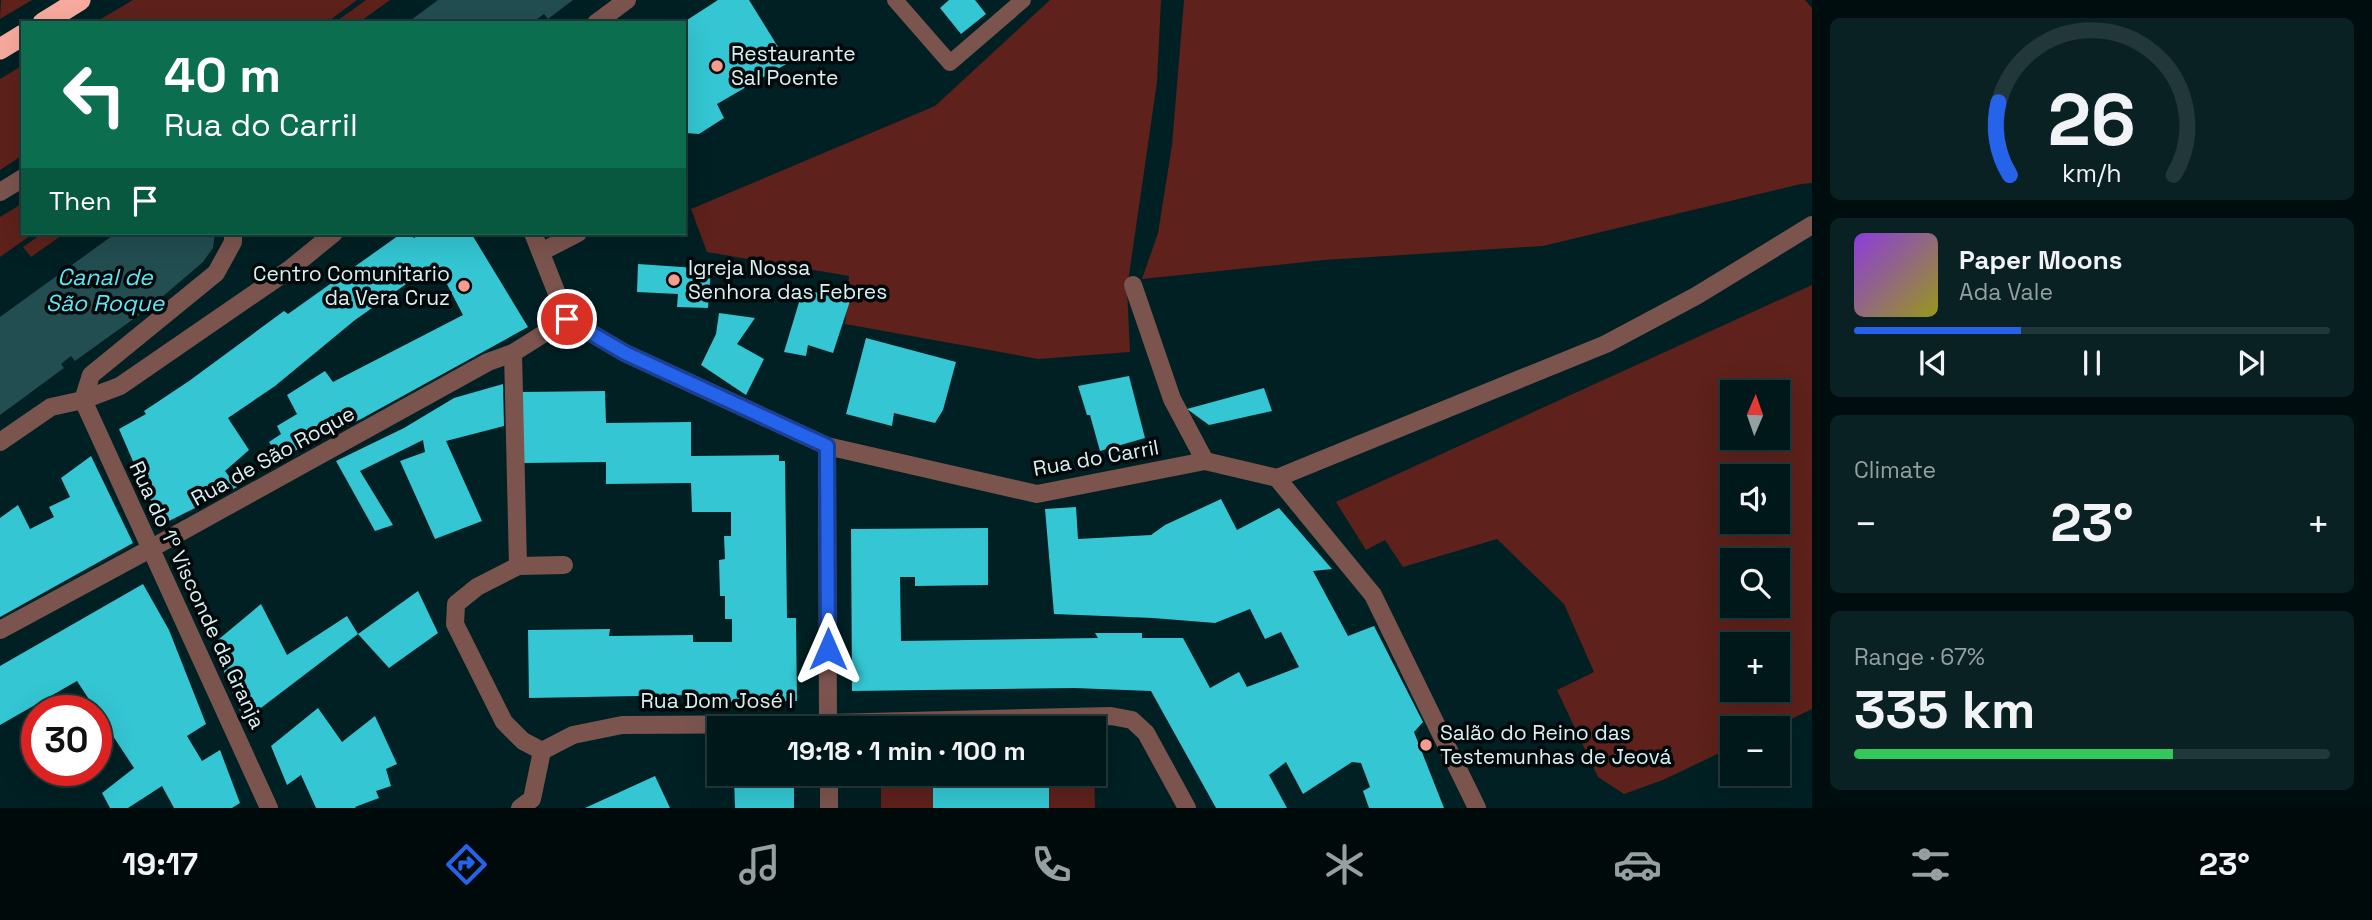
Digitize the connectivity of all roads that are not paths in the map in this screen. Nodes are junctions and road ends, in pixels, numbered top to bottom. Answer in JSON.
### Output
{"nodes":[{"id":1,"x":80,"y":0,"type":"edge"},
{"id":2,"x":627,"y":0,"type":"edge"},
{"id":3,"x":895,"y":0,"type":"edge"},
{"id":4,"x":1023,"y":0,"type":"edge"},
{"id":5,"x":46,"y":21,"type":"edge"},
{"id":6,"x":599,"y":21,"type":"edge"},
{"id":7,"x":21,"y":36,"type":"edge"},
{"id":8,"x":0,"y":49,"type":"edge"},
{"id":9,"x":21,"y":179,"type":"edge"},
{"id":10,"x":0,"y":192,"type":"edge"},
{"id":11,"x":1812,"y":225,"type":"edge"},
{"id":12,"x":233,"y":235,"type":"edge"},
{"id":13,"x":331,"y":235,"type":"edge"},
{"id":14,"x":534,"y":235,"type":"edge"},
{"id":15,"x":574,"y":235,"type":"edge"},
{"id":16,"x":541,"y":252,"type":"junction"},
{"id":17,"x":1133,"y":285,"type":"dead end"},
{"id":18,"x":567,"y":319,"type":"junction"},
{"id":19,"x":513,"y":353,"type":"junction"},
{"id":20,"x":83,"y":400,"type":"junction"},
{"id":21,"x":0,"y":442,"type":"edge"},
{"id":22,"x":827,"y":446,"type":"junction"},
{"id":23,"x":1205,"y":461,"type":"junction"},
{"id":24,"x":1277,"y":478,"type":"junction"},
{"id":25,"x":150,"y":550,"type":"junction"},
{"id":26,"x":564,"y":565,"type":"dead end"},
{"id":27,"x":518,"y":566,"type":"junction"},
{"id":28,"x":0,"y":629,"type":"edge"},
{"id":29,"x":828,"y":716,"type":"edge"},
{"id":30,"x":1106,"y":716,"type":"edge"},
{"id":31,"x":707,"y":725,"type":"edge"},
{"id":32,"x":542,"y":751,"type":"junction"},
{"id":33,"x":829,"y":786,"type":"edge"},
{"id":34,"x":269,"y":808,"type":"edge"},
{"id":35,"x":520,"y":808,"type":"edge"},
{"id":36,"x":829,"y":808,"type":"edge"},
{"id":37,"x":1187,"y":808,"type":"edge"},
{"id":38,"x":1477,"y":808,"type":"edge"}],
"edges":[{"from":1,"to":5,"type":"highway"},
{"from":2,"to":6,"type":"street"},
{"from":3,"to":4,"type":"lane"},
{"from":7,"to":8,"type":"highway"},
{"from":9,"to":10,"type":"street"},
{"from":11,"to":24,"type":"street"},
{"from":12,"to":20,"type":"street"},
{"from":13,"to":20,"type":"street"},
{"from":14,"to":16,"type":"street"},
{"from":15,"to":16,"type":"street"},
{"from":16,"to":18,"type":"street"},
{"from":17,"to":23,"type":"street"},
{"from":18,"to":19,"type":"street","name":"Rua de São Roque"},
{"from":18,"to":22,"type":"street","name":"Rua do Carril"},
{"from":19,"to":25,"type":"street","name":"Rua de São Roque"},
{"from":19,"to":27,"type":"street"},
{"from":20,"to":21,"type":"street"},
{"from":20,"to":25,"type":"street","name":"Rua do 1º Visconde da Granja"},
{"from":22,"to":23,"type":"street","name":"Rua do Carril"},
{"from":22,"to":29,"type":"street"},
{"from":23,"to":24,"type":"street","name":"Rua do Carril"},
{"from":24,"to":38,"type":"street"},
{"from":25,"to":28,"type":"street","name":"Rua de São Roque"},
{"from":25,"to":34,"type":"street","name":"Rua do 1º Visconde da Granja"},
{"from":26,"to":27,"type":"street"},
{"from":27,"to":32,"type":"street"},
{"from":30,"to":37,"type":"street","name":"Rua Dom José I"},
{"from":31,"to":32,"type":"street","name":"Rua Dom José I"},
{"from":32,"to":35,"type":"street"},
{"from":33,"to":36,"type":"street"}]}
